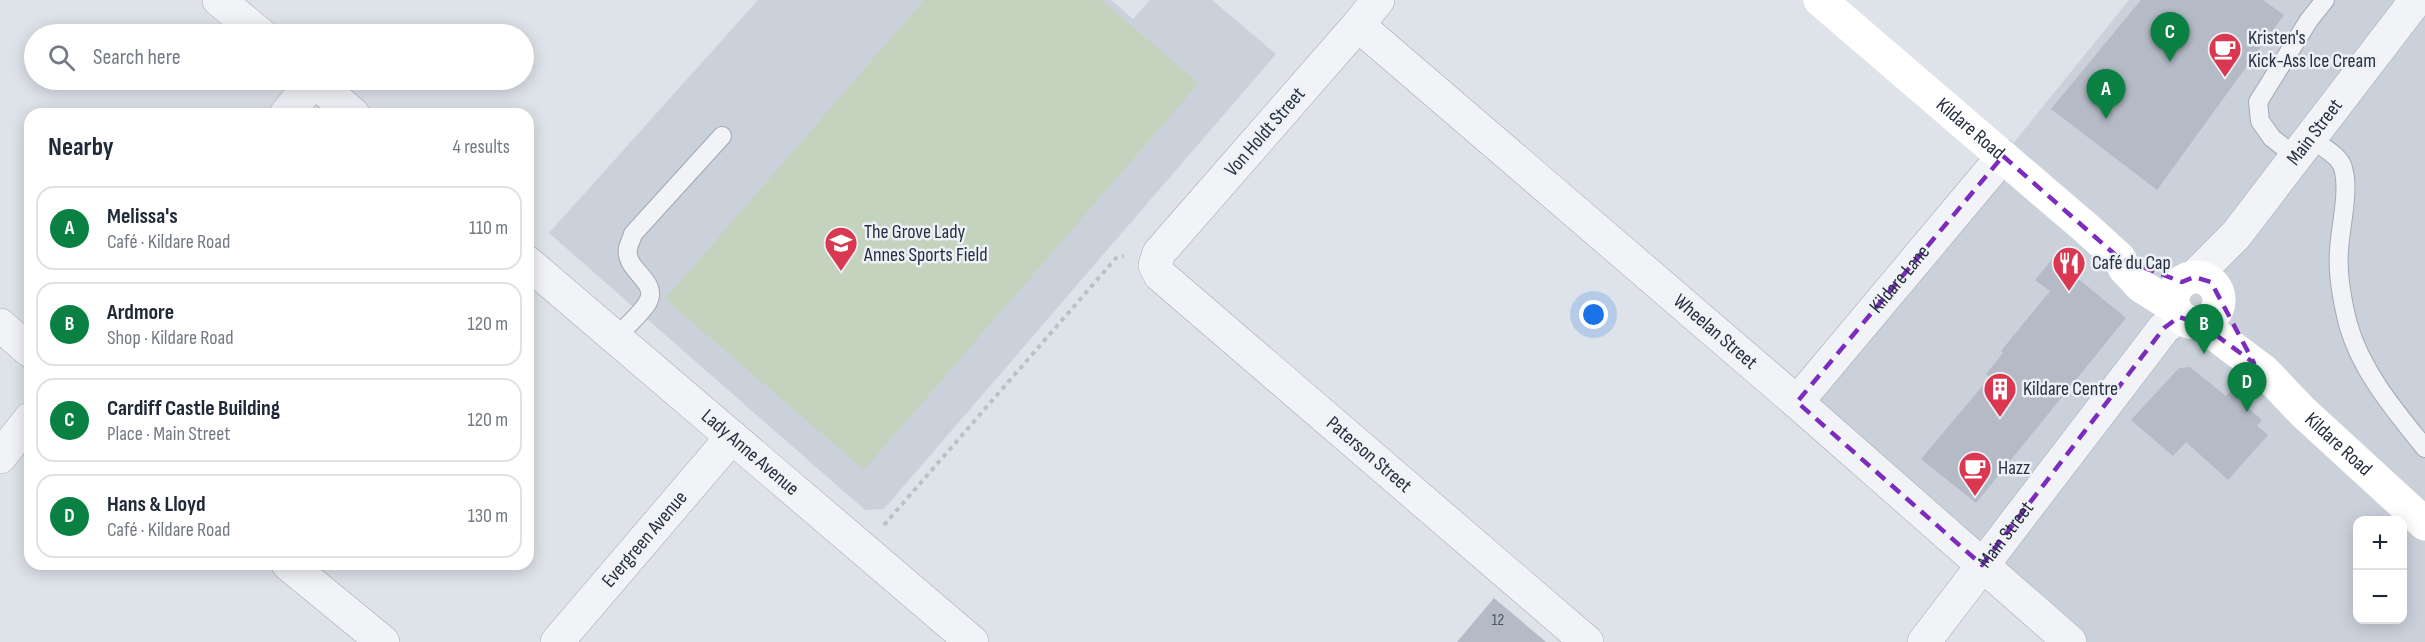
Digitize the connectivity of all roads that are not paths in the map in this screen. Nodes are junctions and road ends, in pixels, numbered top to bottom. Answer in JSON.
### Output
{"nodes":[{"id":1,"x":219,"y":0,"type":"edge"},
{"id":2,"x":1820,"y":0,"type":"edge"},
{"id":3,"x":2325,"y":0,"type":"edge"},
{"id":4,"x":2416,"y":0,"type":"edge"},
{"id":5,"x":1368,"y":12,"type":"edge"},
{"id":6,"x":248,"y":24,"type":"edge"},
{"id":7,"x":306,"y":90,"type":"edge"},
{"id":8,"x":326,"y":90,"type":"edge"},
{"id":9,"x":291,"y":108,"type":"edge"},
{"id":10,"x":347,"y":108,"type":"edge"},
{"id":11,"x":722,"y":136,"type":"dead end"},
{"id":12,"x":2302,"y":147,"type":"junction"},
{"id":13,"x":2003,"y":156,"type":"junction"},
{"id":14,"x":1155,"y":265,"type":"joint"},
{"id":15,"x":534,"y":268,"type":"edge"},
{"id":16,"x":2195,"y":299,"type":"junction"},
{"id":17,"x":0,"y":325,"type":"edge"},
{"id":18,"x":616,"y":338,"type":"junction"},
{"id":19,"x":24,"y":346,"type":"edge"},
{"id":20,"x":1797,"y":402,"type":"junction"},
{"id":21,"x":24,"y":427,"type":"edge"},
{"id":22,"x":732,"y":437,"type":"junction"},
{"id":23,"x":2425,"y":448,"type":"edge"},
{"id":24,"x":0,"y":457,"type":"edge"},
{"id":25,"x":2425,"y":524,"type":"edge"},
{"id":26,"x":1982,"y":565,"type":"junction"},
{"id":27,"x":295,"y":570,"type":"edge"},
{"id":28,"x":383,"y":642,"type":"edge"},
{"id":29,"x":557,"y":642,"type":"edge"},
{"id":30,"x":972,"y":642,"type":"edge"},
{"id":31,"x":1587,"y":642,"type":"edge"},
{"id":32,"x":1924,"y":642,"type":"edge"},
{"id":33,"x":2070,"y":642,"type":"edge"}],
"edges":[{"from":1,"to":6,"type":"street"},
{"from":2,"to":13,"type":"street","name":"Kildare Road"},
{"from":3,"to":12,"type":"lane"},
{"from":4,"to":12,"type":"street","name":"Main Street"},
{"from":5,"to":14,"type":"street","name":"Von Holdt Street"},
{"from":5,"to":20,"type":"street","name":"Wheelan Street"},
{"from":7,"to":9,"type":"street"},
{"from":8,"to":10,"type":"street"},
{"from":11,"to":18,"type":"lane"},
{"from":12,"to":16,"type":"street","name":"Main Street"},
{"from":12,"to":23,"type":"lane"},
{"from":13,"to":16,"type":"street","name":"Kildare Road"},
{"from":13,"to":20,"type":"street","name":"Kildare Lane"},
{"from":14,"to":31,"type":"street","name":"Paterson Street"},
{"from":15,"to":18,"type":"street","name":"Lady Anne Avenue"},
{"from":16,"to":25,"type":"street","name":"Kildare Road"},
{"from":16,"to":26,"type":"street","name":"Main Street"},
{"from":17,"to":19,"type":"street"},
{"from":18,"to":22,"type":"street","name":"Lady Anne Avenue"},
{"from":20,"to":26,"type":"street","name":"Wheelan Street"},
{"from":21,"to":24,"type":"street"},
{"from":22,"to":29,"type":"street","name":"Evergreen Avenue"},
{"from":22,"to":30,"type":"street","name":"Lady Anne Avenue"},
{"from":26,"to":32,"type":"street","name":"Main Street"},
{"from":26,"to":33,"type":"street","name":"Wheelan Street"},
{"from":27,"to":28,"type":"street"}]}
